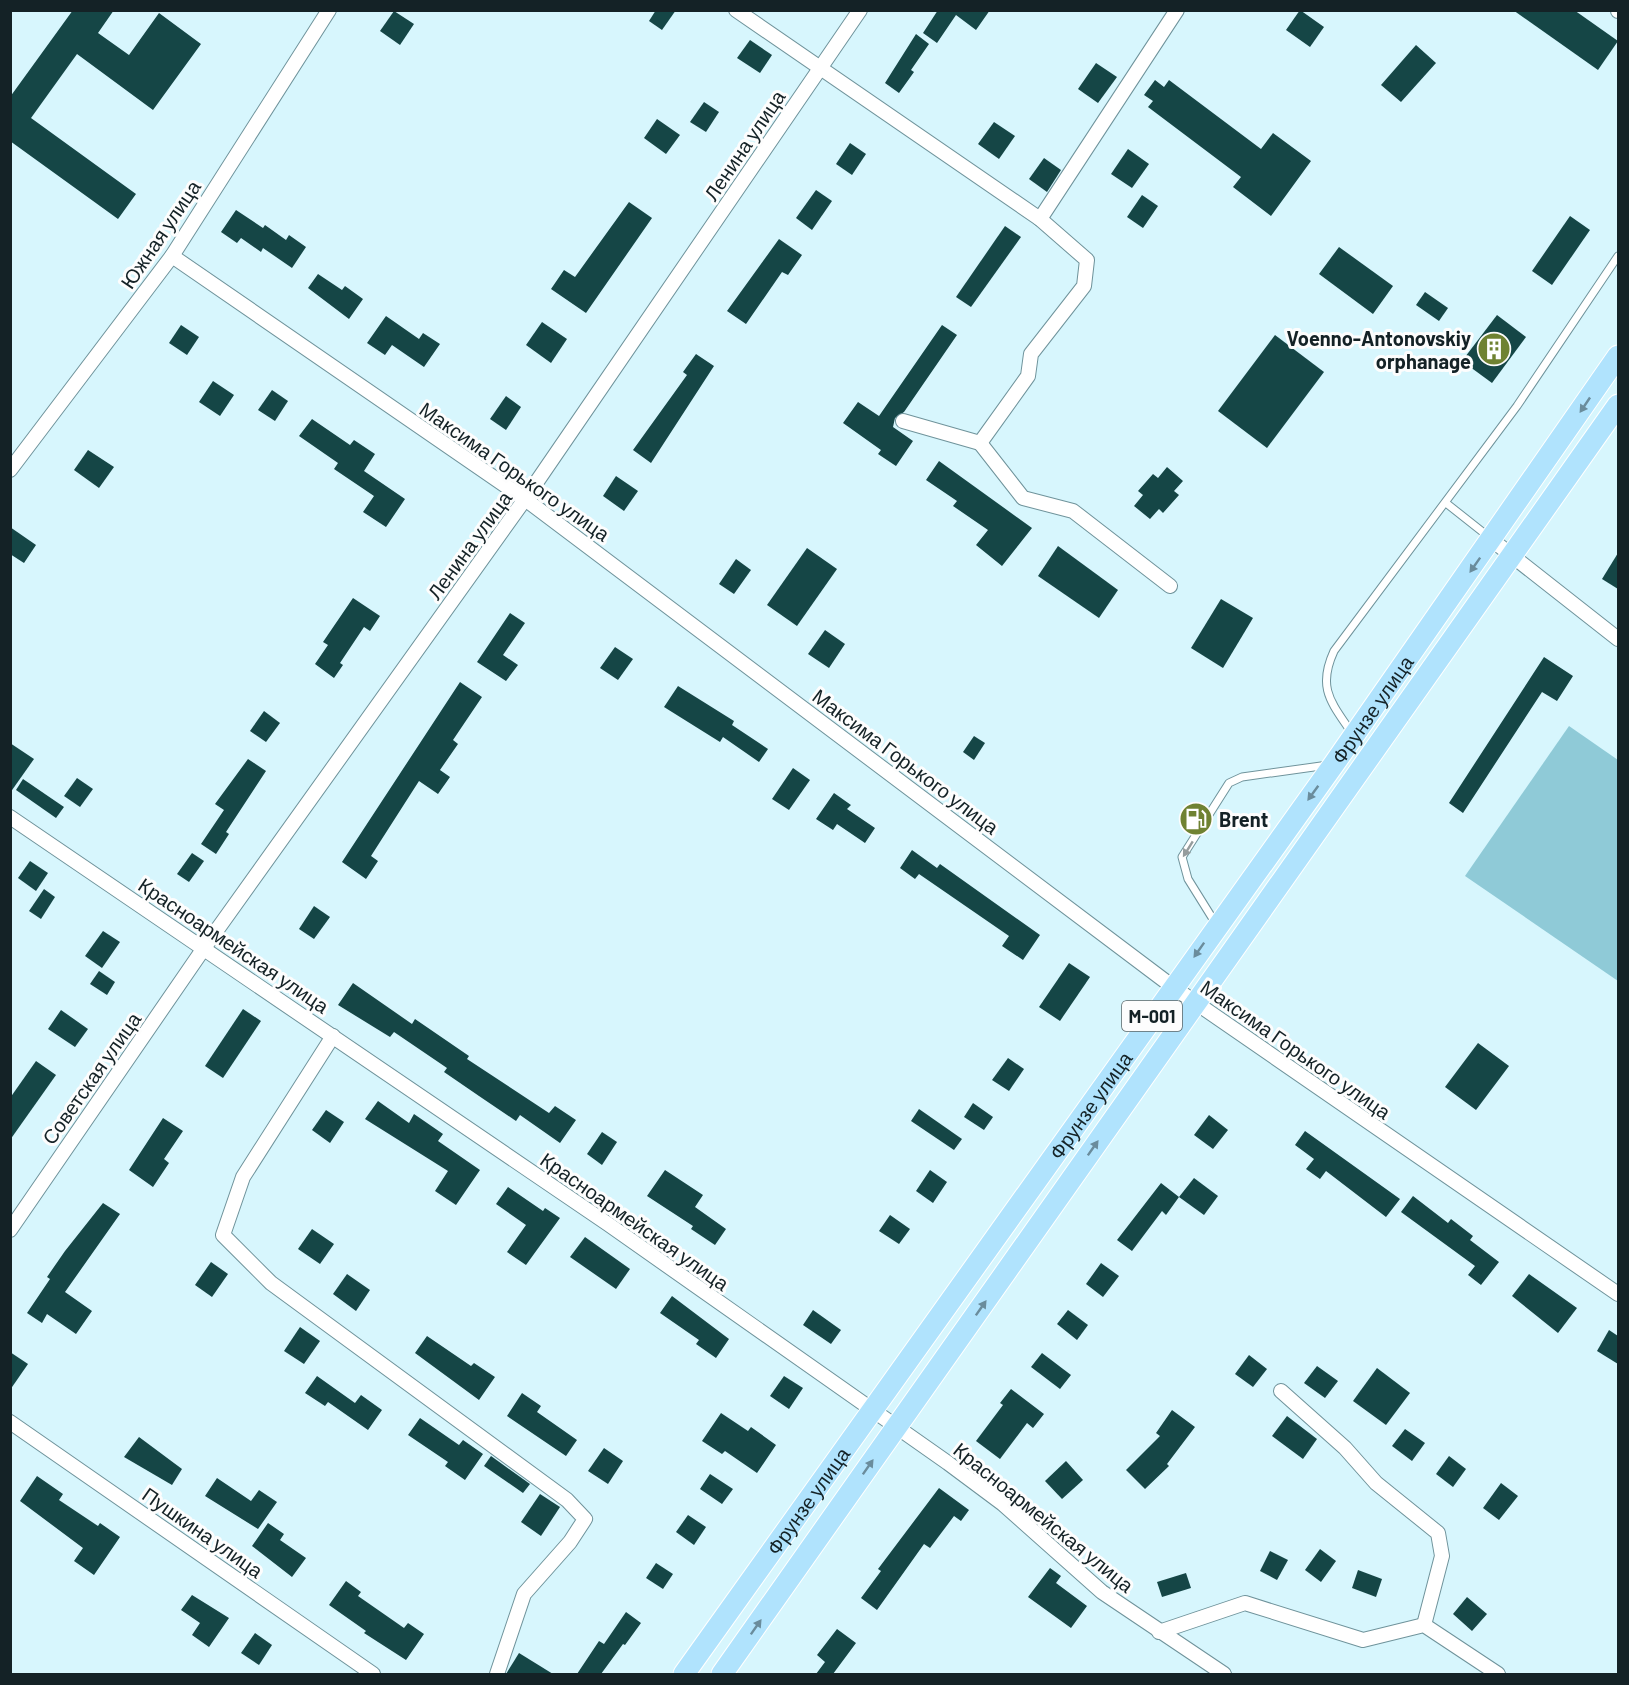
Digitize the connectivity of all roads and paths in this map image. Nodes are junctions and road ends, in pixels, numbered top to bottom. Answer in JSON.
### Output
{"nodes":[{"id":1,"x":329,"y":10,"type":"edge"},
{"id":2,"x":736,"y":10,"type":"edge"},
{"id":3,"x":860,"y":10,"type":"edge"},
{"id":4,"x":1177,"y":10,"type":"edge"},
{"id":5,"x":819,"y":70,"type":"junction"},
{"id":6,"x":1040,"y":219,"type":"junction"},
{"id":7,"x":172,"y":256,"type":"junction"},
{"id":8,"x":1618,"y":259,"type":"edge"},
{"id":9,"x":1618,"y":356,"type":"edge"},
{"id":10,"x":1618,"y":405,"type":"edge"},
{"id":11,"x":903,"y":421,"type":"dead end"},
{"id":12,"x":980,"y":443,"type":"junction"},
{"id":13,"x":10,"y":471,"type":"edge"},
{"id":14,"x":525,"y":499,"type":"junction"},
{"id":15,"x":1446,"y":503,"type":"junction"},
{"id":16,"x":1492,"y":540,"type":"junction"},
{"id":17,"x":1514,"y":556,"type":"junction"},
{"id":18,"x":1170,"y":586,"type":"dead end"},
{"id":19,"x":1618,"y":639,"type":"edge"},
{"id":20,"x":1354,"y":736,"type":"junction"},
{"id":21,"x":1334,"y":764,"type":"junction"},
{"id":22,"x":10,"y":816,"type":"edge"},
{"id":23,"x":1217,"y":925,"type":"junction"},
{"id":24,"x":204,"y":948,"type":"junction"},
{"id":25,"x":1173,"y":987,"type":"junction"},
{"id":26,"x":1195,"y":1002,"type":"junction"},
{"id":27,"x":333,"y":1036,"type":"junction"},
{"id":28,"x":10,"y":1230,"type":"edge"},
{"id":29,"x":1618,"y":1294,"type":"edge"},
{"id":30,"x":1281,"y":1390,"type":"dead end"},
{"id":31,"x":871,"y":1411,"type":"junction"},
{"id":32,"x":10,"y":1422,"type":"edge"},
{"id":33,"x":896,"y":1429,"type":"junction"},
{"id":34,"x":1424,"y":1625,"type":"junction"},
{"id":35,"x":1159,"y":1632,"type":"junction"},
{"id":36,"x":373,"y":1674,"type":"edge"},
{"id":37,"x":497,"y":1674,"type":"edge"},
{"id":38,"x":684,"y":1674,"type":"edge"},
{"id":39,"x":722,"y":1674,"type":"edge"},
{"id":40,"x":1224,"y":1674,"type":"edge"},
{"id":41,"x":1498,"y":1674,"type":"edge"}],
"edges":[{"from":1,"to":7,"type":"street","name":"Южная улица"},
{"from":2,"to":5,"type":"street"},
{"from":3,"to":5,"type":"street","name":"Ленина улица"},
{"from":4,"to":6,"type":"street"},
{"from":5,"to":6,"type":"street"},
{"from":5,"to":14,"type":"street","name":"Ленина улица"},
{"from":6,"to":12,"type":"street"},
{"from":7,"to":13,"type":"street","name":"Южная улица"},
{"from":7,"to":14,"type":"street","name":"Максима Горького улица"},
{"from":8,"to":15,"type":"lane"},
{"from":9,"to":16,"type":"main road","name":"Фрунзе улица","number":"M-001","one_way":true},
{"from":10,"to":17,"type":"main road","name":"Фрунзе улица","number":"M-001"},
{"from":11,"to":12,"type":"street"},
{"from":12,"to":18,"type":"street"},
{"from":14,"to":24,"type":"street","name":"Ленина улица"},
{"from":14,"to":25,"type":"street","name":"Максима Горького улица"},
{"from":15,"to":16,"type":"lane"},
{"from":15,"to":20,"type":"lane"},
{"from":16,"to":17,"type":"street"},
{"from":16,"to":20,"type":"main road","name":"Фрунзе улица","number":"M-001","one_way":true},
{"from":17,"to":19,"type":"street"},
{"from":17,"to":26,"type":"main road","name":"Фрунзе улица","number":"M-001"},
{"from":20,"to":21,"type":"main road","name":"Фрунзе улица","number":"M-001"},
{"from":21,"to":23,"type":"main road","name":"Фрунзе улица","number":"M-001","one_way":true},
{"from":21,"to":23,"type":"lane","one_way":true},
{"from":22,"to":24,"type":"street","name":"Красноармейская улица"},
{"from":23,"to":25,"type":"main road","name":"Фрунзе улица","number":"M-001","one_way":true},
{"from":24,"to":27,"type":"street","name":"Красноармейская улица"},
{"from":24,"to":28,"type":"street","name":"Советская улица"},
{"from":25,"to":26,"type":"street","name":"Максима Горького улица"},
{"from":25,"to":31,"type":"main road","name":"Фрунзе улица","number":"M-001"},
{"from":26,"to":29,"type":"street","name":"Максима Горького улица"},
{"from":33,"to":26,"type":"main road","name":"Фрунзе улица","number":"M-001","one_way":true},
{"from":27,"to":31,"type":"street","name":"Красноармейская улица"},
{"from":27,"to":37,"type":"street"},
{"from":30,"to":34,"type":"street"},
{"from":31,"to":33,"type":"street","name":"Красноармейская улица"},
{"from":31,"to":38,"type":"main road","name":"Фрунзе улица","number":"M-001"},
{"from":32,"to":36,"type":"street","name":"Пушкина улица"},
{"from":33,"to":35,"type":"street","name":"Красноармейская улица"},
{"from":39,"to":33,"type":"main road","name":"Фрунзе улица","number":"M-001","one_way":true},
{"from":34,"to":35,"type":"street"},
{"from":34,"to":41,"type":"street"},
{"from":35,"to":40,"type":"street","name":"Красноармейская улица"}]}
